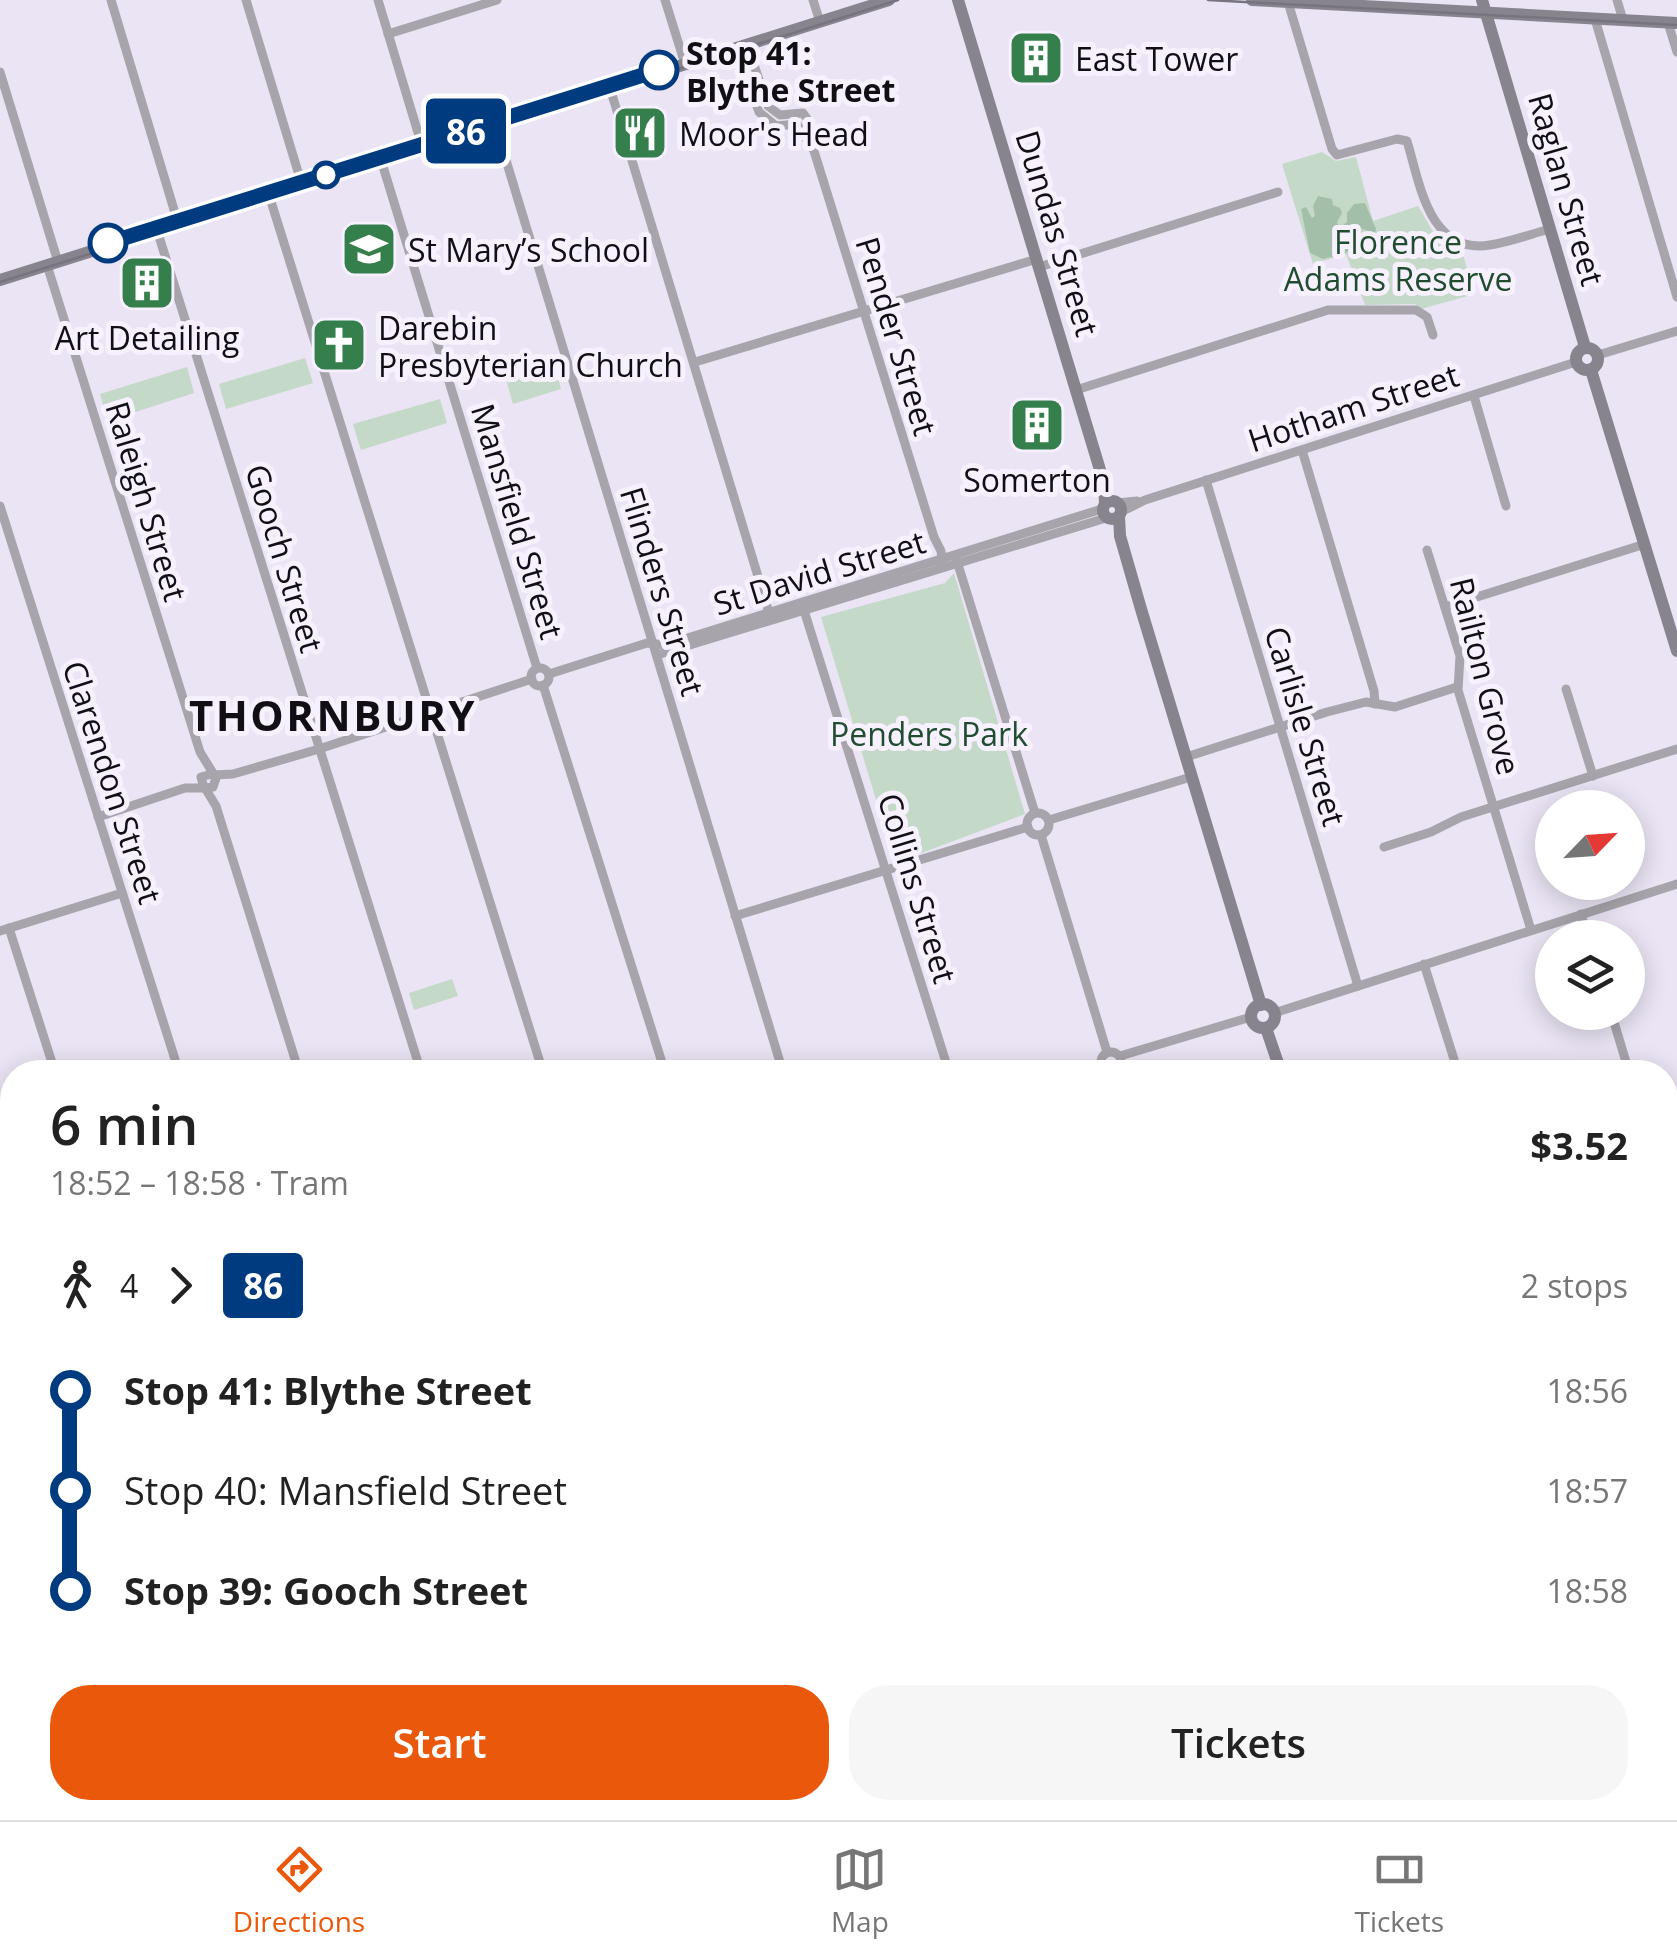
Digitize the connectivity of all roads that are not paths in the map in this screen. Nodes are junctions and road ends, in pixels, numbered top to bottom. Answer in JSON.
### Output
{"nodes":[{"id":1,"x":111,"y":0,"type":"edge"},
{"id":2,"x":246,"y":0,"type":"edge"},
{"id":3,"x":378,"y":0,"type":"edge"},
{"id":4,"x":496,"y":0,"type":"edge"},
{"id":5,"x":665,"y":0,"type":"edge"},
{"id":6,"x":814,"y":0,"type":"edge"},
{"id":7,"x":889,"y":0,"type":"edge"},
{"id":8,"x":958,"y":0,"type":"edge"},
{"id":9,"x":1252,"y":0,"type":"edge"},
{"id":10,"x":1617,"y":0,"type":"edge"},
{"id":11,"x":1288,"y":2,"type":"edge"},
{"id":12,"x":1484,"y":6,"type":"edge"},
{"id":13,"x":1595,"y":19,"type":"junction"},
{"id":14,"x":1623,"y":20,"type":"junction"},
{"id":15,"x":820,"y":22,"type":"junction"},
{"id":16,"x":1673,"y":23,"type":"edge"},
{"id":17,"x":388,"y":34,"type":"junction"},
{"id":18,"x":742,"y":46,"type":"junction"},
{"id":19,"x":1677,"y":52,"type":"edge"},
{"id":20,"x":686,"y":64,"type":"junction"},
{"id":21,"x":0,"y":72,"type":"edge"},
{"id":22,"x":610,"y":88,"type":"junction"},
{"id":23,"x":495,"y":124,"type":"junction"},
{"id":24,"x":422,"y":146,"type":"junction"},
{"id":25,"x":381,"y":160,"type":"junction"},
{"id":26,"x":302,"y":184,"type":"junction"},
{"id":27,"x":1278,"y":192,"type":"dead end"},
{"id":28,"x":269,"y":195,"type":"junction"},
{"id":29,"x":178,"y":224,"type":"junction"},
{"id":30,"x":1550,"y":229,"type":"junction"},
{"id":31,"x":157,"y":230,"type":"junction"},
{"id":32,"x":52,"y":263,"type":"junction"},
{"id":33,"x":1038,"y":263,"type":"junction"},
{"id":34,"x":0,"y":280,"type":"edge"},
{"id":35,"x":1677,"y":296,"type":"edge"},
{"id":36,"x":863,"y":311,"type":"junction"},
{"id":37,"x":1677,"y":330,"type":"edge"},
{"id":38,"x":1433,"y":336,"type":"dead end"},
{"id":39,"x":1584,"y":347,"type":"junction"},
{"id":40,"x":1598,"y":355,"type":"junction"},
{"id":41,"x":695,"y":362,"type":"junction"},
{"id":42,"x":1576,"y":362,"type":"junction"},
{"id":43,"x":1591,"y":370,"type":"junction"},
{"id":44,"x":1076,"y":390,"type":"junction"},
{"id":45,"x":1474,"y":396,"type":"junction"},
{"id":46,"x":1302,"y":450,"type":"junction"},
{"id":47,"x":1206,"y":480,"type":"junction"},
{"id":48,"x":0,"y":506,"type":"edge"},
{"id":49,"x":1506,"y":506,"type":"dead end"},
{"id":50,"x":1112,"y":510,"type":"junction"},
{"id":51,"x":1644,"y":544,"type":"junction"},
{"id":52,"x":1427,"y":550,"type":"dead end"},
{"id":53,"x":957,"y":560,"type":"junction"},
{"id":54,"x":941,"y":563,"type":"junction"},
{"id":55,"x":803,"y":607,"type":"junction"},
{"id":56,"x":1445,"y":607,"type":"junction"},
{"id":57,"x":770,"y":617,"type":"junction"},
{"id":58,"x":1672,"y":619,"type":"edge"},
{"id":59,"x":655,"y":649,"type":"junction"},
{"id":60,"x":1677,"y":650,"type":"edge"},
{"id":61,"x":538,"y":668,"type":"junction"},
{"id":62,"x":549,"y":674,"type":"junction"},
{"id":63,"x":532,"y":679,"type":"junction"},
{"id":64,"x":544,"y":686,"type":"junction"},
{"id":65,"x":1457,"y":688,"type":"junction"},
{"id":66,"x":1566,"y":689,"type":"dead end"},
{"id":67,"x":1374,"y":704,"type":"junction"},
{"id":68,"x":430,"y":711,"type":"junction"},
{"id":69,"x":1280,"y":727,"type":"junction"},
{"id":70,"x":318,"y":749,"type":"junction"},
{"id":71,"x":1677,"y":749,"type":"edge"},
{"id":72,"x":1186,"y":757,"type":"junction"},
{"id":73,"x":1593,"y":776,"type":"junction"},
{"id":74,"x":1191,"y":777,"type":"junction"},
{"id":75,"x":208,"y":781,"type":"junction"},
{"id":76,"x":1494,"y":806,"type":"junction"},
{"id":77,"x":1036,"y":813,"type":"junction"},
{"id":78,"x":98,"y":817,"type":"junction"},
{"id":79,"x":1049,"y":820,"type":"junction"},
{"id":80,"x":1028,"y":827,"type":"junction"},
{"id":81,"x":1041,"y":835,"type":"junction"},
{"id":82,"x":1384,"y":847,"type":"dead end"},
{"id":83,"x":888,"y":870,"type":"junction"},
{"id":84,"x":1677,"y":884,"type":"edge"},
{"id":85,"x":122,"y":893,"type":"junction"},
{"id":86,"x":1581,"y":914,"type":"junction"},
{"id":87,"x":736,"y":916,"type":"junction"},
{"id":88,"x":1583,"y":920,"type":"edge"},
{"id":89,"x":4,"y":929,"type":"edge"},
{"id":90,"x":1531,"y":930,"type":"junction"},
{"id":91,"x":1424,"y":964,"type":"junction"},
{"id":92,"x":1358,"y":986,"type":"junction"},
{"id":93,"x":1261,"y":1004,"type":"junction"},
{"id":94,"x":1274,"y":1013,"type":"junction"},
{"id":95,"x":1251,"y":1017,"type":"junction"},
{"id":96,"x":1266,"y":1028,"type":"junction"},
{"id":97,"x":1616,"y":1030,"type":"edge"},
{"id":98,"x":1107,"y":1052,"type":"junction"},
{"id":99,"x":1120,"y":1056,"type":"junction"},
{"id":100,"x":51,"y":1060,"type":"edge"},
{"id":101,"x":175,"y":1060,"type":"edge"},
{"id":102,"x":295,"y":1060,"type":"edge"},
{"id":103,"x":416,"y":1060,"type":"edge"},
{"id":104,"x":539,"y":1060,"type":"edge"},
{"id":105,"x":660,"y":1060,"type":"edge"},
{"id":106,"x":779,"y":1060,"type":"edge"},
{"id":107,"x":945,"y":1060,"type":"edge"},
{"id":108,"x":1102,"y":1060,"type":"edge"},
{"id":109,"x":1120,"y":1060,"type":"edge"},
{"id":110,"x":1277,"y":1060,"type":"edge"},
{"id":111,"x":1454,"y":1060,"type":"edge"},
{"id":112,"x":1625,"y":1060,"type":"edge"}],
"edges":[{"from":1,"to":29,"type":"street"},
{"from":2,"to":26,"type":"street"},
{"from":3,"to":17,"type":"street"},
{"from":4,"to":17,"type":"street"},
{"from":5,"to":20,"type":"street"},
{"from":6,"to":15,"type":"street"},
{"from":7,"to":15,"type":"street"},
{"from":8,"to":33,"type":"street","name":"Dundas Street"},
{"from":9,"to":11,"type":"street"},
{"from":10,"to":14,"type":"street"},
{"from":11,"to":12,"type":"street"},
{"from":11,"to":30,"type":"street"},
{"from":12,"to":13,"type":"street"},
{"from":12,"to":30,"type":"street","name":"Raglan Street"},
{"from":13,"to":14,"type":"street"},
{"from":13,"to":35,"type":"street"},
{"from":14,"to":16,"type":"street"},
{"from":15,"to":18,"type":"street"},
{"from":16,"to":19,"type":"street"},
{"from":17,"to":24,"type":"street"},
{"from":18,"to":20,"type":"street"},
{"from":18,"to":36,"type":"street","name":"Pender Street"},
{"from":20,"to":22,"type":"street"},
{"from":21,"to":32,"type":"street","name":"Raleigh Street"},
{"from":22,"to":23,"type":"street"},
{"from":22,"to":41,"type":"street"},
{"from":23,"to":24,"type":"street"},
{"from":23,"to":59,"type":"street","name":"Flinders Street"},
{"from":24,"to":25,"type":"street"},
{"from":25,"to":26,"type":"street"},
{"from":25,"to":61,"type":"street","name":"Mansfield Street"},
{"from":26,"to":28,"type":"street"},
{"from":27,"to":33,"type":"street"},
{"from":28,"to":29,"type":"street"},
{"from":28,"to":68,"type":"street"},
{"from":29,"to":31,"type":"street"},
{"from":30,"to":39,"type":"street","name":"Raglan Street"},
{"from":31,"to":32,"type":"street"},
{"from":31,"to":70,"type":"street","name":"Gooch Street"},
{"from":32,"to":34,"type":"street"},
{"from":32,"to":75,"type":"street","name":"Raleigh Street"},
{"from":33,"to":36,"type":"street"},
{"from":33,"to":44,"type":"street","name":"Dundas Street"},
{"from":36,"to":41,"type":"street"},
{"from":36,"to":54,"type":"street","name":"Pender Street"},
{"from":37,"to":40,"type":"street"},
{"from":38,"to":44,"type":"street"},
{"from":39,"to":40,"type":"street"},
{"from":39,"to":42,"type":"street"},
{"from":40,"to":43,"type":"street"},
{"from":41,"to":57,"type":"street"},
{"from":42,"to":43,"type":"street"},
{"from":42,"to":45,"type":"street","name":"Hotham Street"},
{"from":43,"to":51,"type":"street"},
{"from":44,"to":50,"type":"street","name":"Dundas Street"},
{"from":45,"to":46,"type":"street","name":"Hotham Street"},
{"from":45,"to":49,"type":"street"},
{"from":46,"to":47,"type":"street","name":"Hotham Street"},
{"from":46,"to":67,"type":"street"},
{"from":47,"to":50,"type":"street","name":"Hotham Street"},
{"from":47,"to":69,"type":"street","name":"Carlisle Street"},
{"from":48,"to":78,"type":"street","name":"Clarendon Street"},
{"from":50,"to":53,"type":"street","name":"St David Street"},
{"from":50,"to":72,"type":"street","name":"Dundas Street"},
{"from":51,"to":56,"type":"street"},
{"from":51,"to":58,"type":"street"},
{"from":52,"to":56,"type":"street","name":"Railton Grove"},
{"from":53,"to":54,"type":"street","name":"St David Street"},
{"from":53,"to":77,"type":"street"},
{"from":54,"to":55,"type":"street","name":"St David Street"},
{"from":55,"to":57,"type":"street","name":"St David Street"},
{"from":55,"to":83,"type":"street","name":"Collins Street"},
{"from":56,"to":65,"type":"street","name":"Railton Grove"},
{"from":57,"to":59,"type":"street","name":"St David Street"},
{"from":58,"to":60,"type":"street"},
{"from":59,"to":62,"type":"street","name":"St David Street"},
{"from":59,"to":87,"type":"street","name":"Flinders Street"},
{"from":61,"to":62,"type":"street"},
{"from":61,"to":63,"type":"street"},
{"from":62,"to":64,"type":"street"},
{"from":63,"to":64,"type":"street"},
{"from":63,"to":68,"type":"street"},
{"from":64,"to":105,"type":"street","name":"Mansfield Street"},
{"from":65,"to":67,"type":"street"},
{"from":65,"to":76,"type":"street","name":"Railton Grove"},
{"from":66,"to":73,"type":"street"},
{"from":67,"to":69,"type":"street"},
{"from":68,"to":70,"type":"street"},
{"from":68,"to":104,"type":"street"},
{"from":69,"to":72,"type":"street"},
{"from":69,"to":92,"type":"street","name":"Carlisle Street"},
{"from":70,"to":75,"type":"street"},
{"from":70,"to":103,"type":"street","name":"Gooch Street"},
{"from":71,"to":73,"type":"street"},
{"from":72,"to":74,"type":"street","name":"Dundas Street"},
{"from":73,"to":76,"type":"street"},
{"from":74,"to":79,"type":"street"},
{"from":74,"to":93,"type":"street","name":"Dundas Street"},
{"from":75,"to":78,"type":"street"},
{"from":75,"to":102,"type":"street","name":"Raleigh Street"},
{"from":76,"to":82,"type":"street"},
{"from":76,"to":90,"type":"street","name":"Railton Grove"},
{"from":77,"to":79,"type":"street"},
{"from":77,"to":80,"type":"street"},
{"from":78,"to":85,"type":"street","name":"Clarendon Street"},
{"from":79,"to":81,"type":"street"},
{"from":80,"to":81,"type":"street"},
{"from":80,"to":83,"type":"street"},
{"from":81,"to":98,"type":"street"},
{"from":83,"to":87,"type":"street"},
{"from":83,"to":107,"type":"street","name":"Collins Street"},
{"from":84,"to":86,"type":"street"},
{"from":85,"to":89,"type":"street"},
{"from":85,"to":101,"type":"street","name":"Clarendon Street"},
{"from":86,"to":88,"type":"street"},
{"from":86,"to":90,"type":"street"},
{"from":87,"to":106,"type":"street","name":"Flinders Street"},
{"from":89,"to":100,"type":"street"},
{"from":90,"to":91,"type":"street"},
{"from":91,"to":92,"type":"street"},
{"from":91,"to":111,"type":"street"},
{"from":92,"to":94,"type":"street"},
{"from":93,"to":94,"type":"street"},
{"from":93,"to":95,"type":"street"},
{"from":94,"to":96,"type":"street"},
{"from":95,"to":96,"type":"street"},
{"from":95,"to":99,"type":"street"},
{"from":96,"to":110,"type":"street"},
{"from":97,"to":112,"type":"street"},
{"from":98,"to":99,"type":"street"},
{"from":98,"to":108,"type":"street"},
{"from":99,"to":109,"type":"street"}]}
